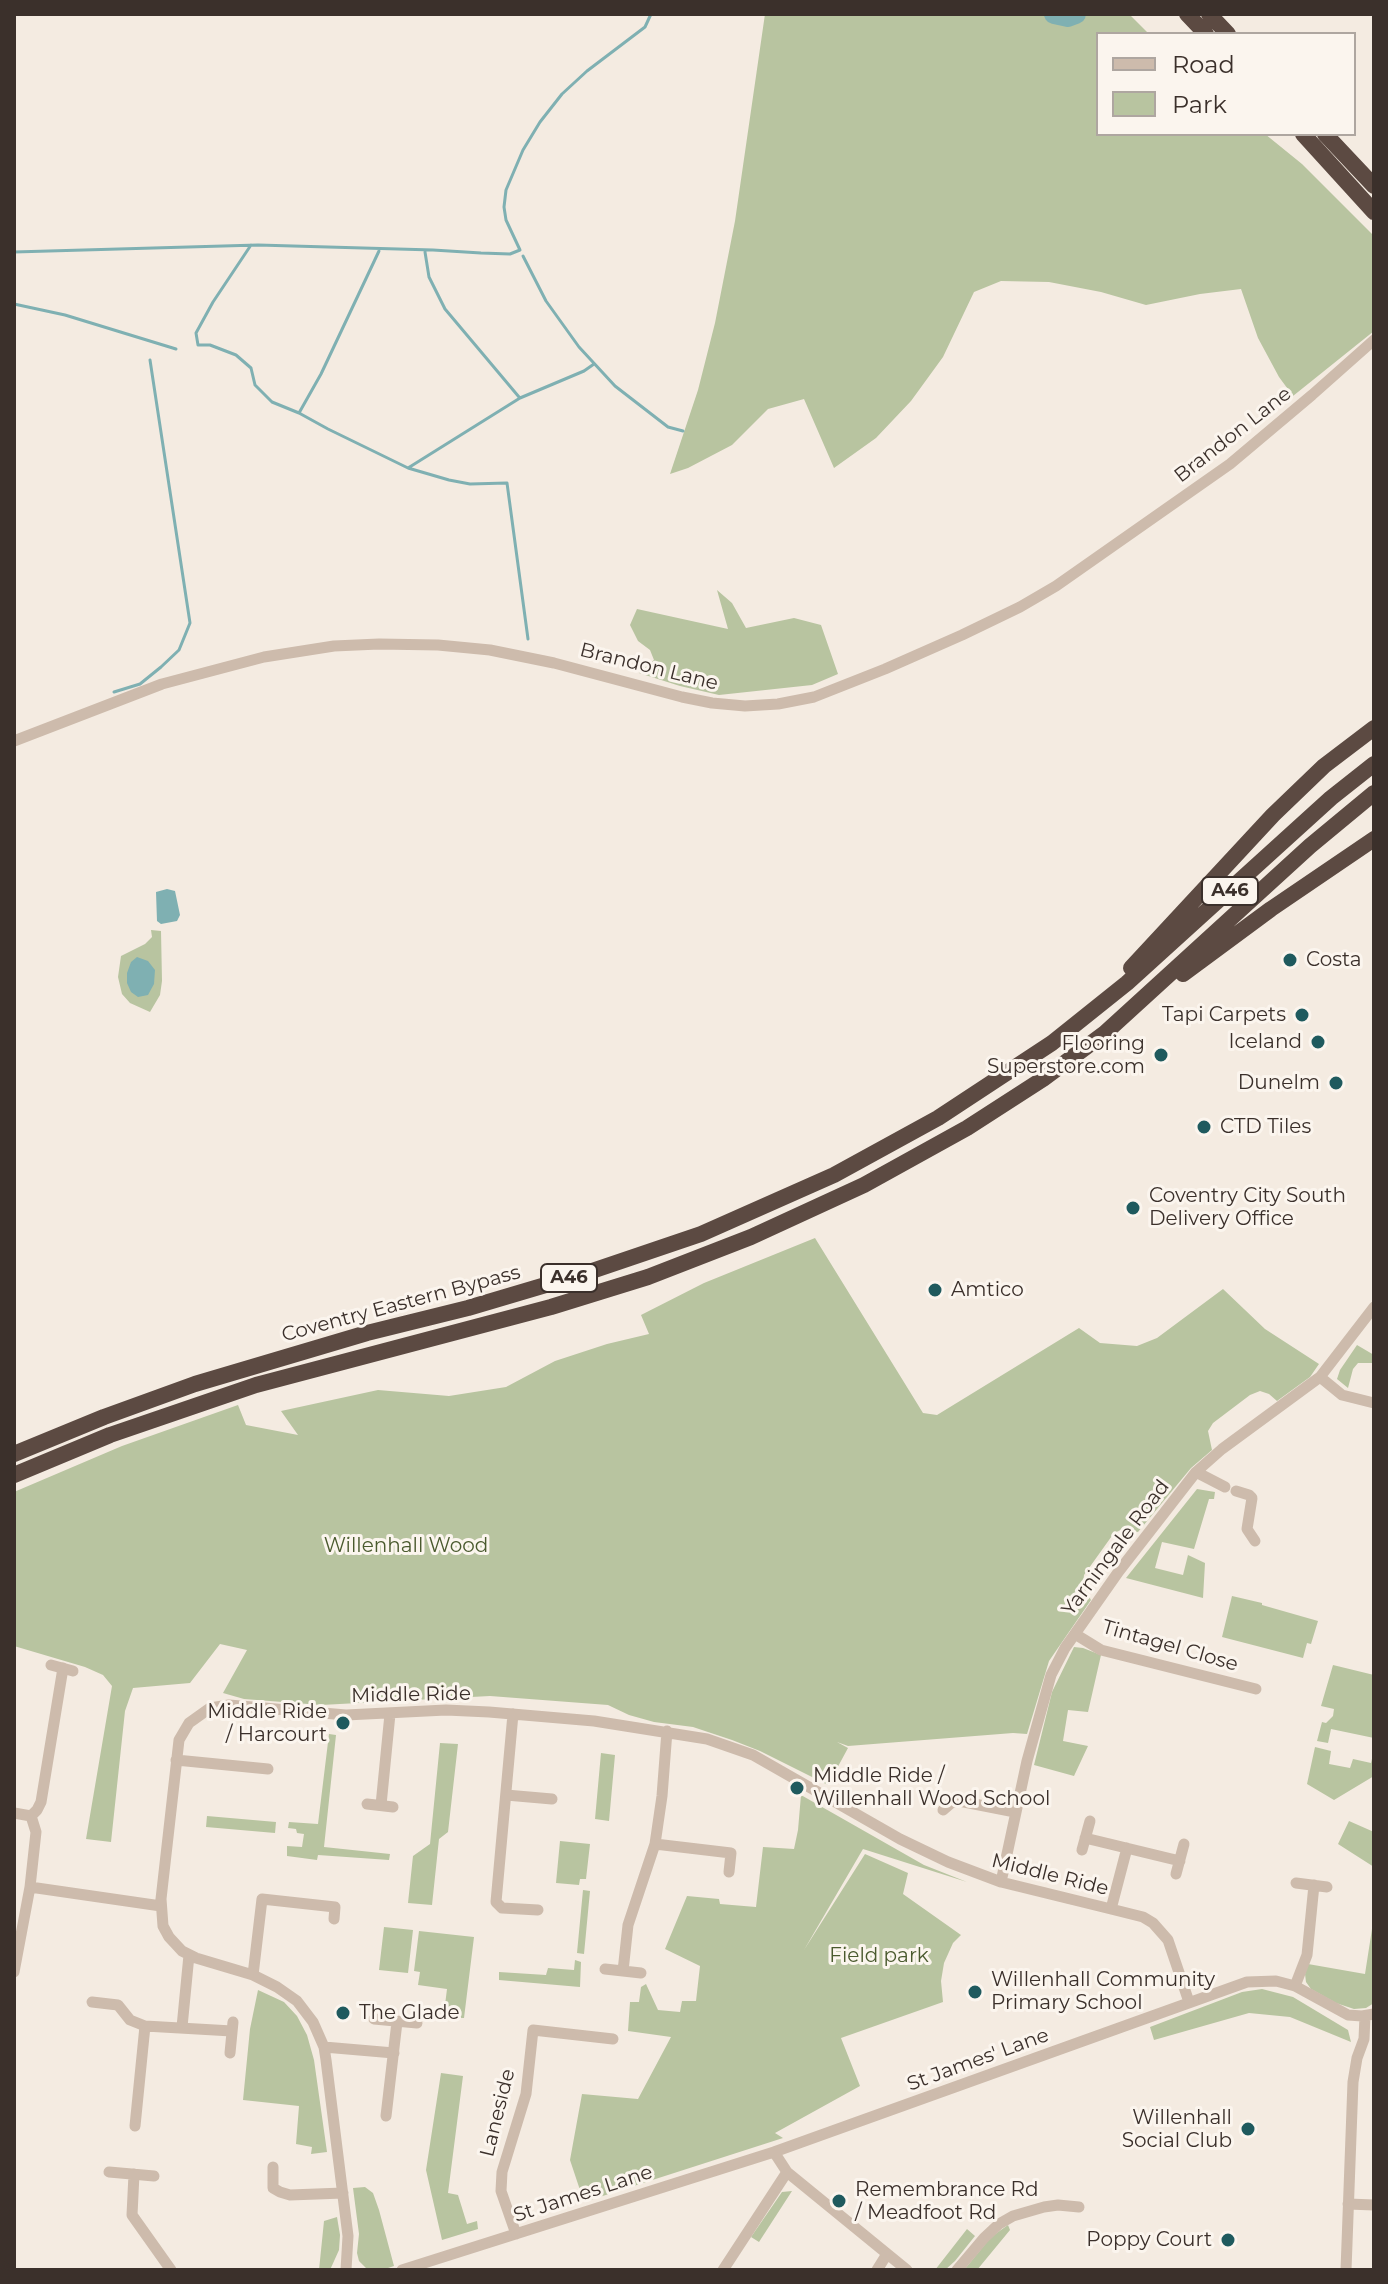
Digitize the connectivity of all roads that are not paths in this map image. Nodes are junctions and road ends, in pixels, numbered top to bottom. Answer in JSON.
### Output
{"nodes":[{"id":1,"x":1187,"y":14,"type":"edge"},
{"id":2,"x":1209,"y":14,"type":"edge"},
{"id":3,"x":1204,"y":32,"type":"edge"},
{"id":4,"x":1226,"y":32,"type":"edge"},
{"id":5,"x":1305,"y":136,"type":"edge"},
{"id":6,"x":1327,"y":136,"type":"edge"},
{"id":7,"x":1374,"y":186,"type":"edge"},
{"id":8,"x":1374,"y":212,"type":"edge"},
{"id":9,"x":1374,"y":340,"type":"edge"},
{"id":10,"x":1374,"y":728,"type":"edge"},
{"id":11,"x":14,"y":741,"type":"edge"},
{"id":12,"x":1374,"y":764,"type":"edge"},
{"id":13,"x":1374,"y":793,"type":"edge"},
{"id":14,"x":1374,"y":839,"type":"edge"},
{"id":15,"x":1086,"y":1016,"type":"junction"},
{"id":16,"x":1105,"y":1033,"type":"junction"},
{"id":17,"x":1374,"y":1307,"type":"edge"},
{"id":18,"x":1320,"y":1377,"type":"junction"},
{"id":19,"x":1374,"y":1403,"type":"edge"},
{"id":20,"x":14,"y":1454,"type":"edge"},
{"id":21,"x":1196,"y":1472,"type":"junction"},
{"id":22,"x":14,"y":1475,"type":"edge"},
{"id":23,"x":1255,"y":1541,"type":"dead end"},
{"id":24,"x":1075,"y":1634,"type":"junction"},
{"id":25,"x":51,"y":1665,"type":"dead end"},
{"id":26,"x":1256,"y":1689,"type":"dead end"},
{"id":27,"x":390,"y":1714,"type":"junction"},
{"id":28,"x":513,"y":1714,"type":"junction"},
{"id":29,"x":667,"y":1731,"type":"junction"},
{"id":30,"x":176,"y":1760,"type":"junction"},
{"id":31,"x":268,"y":1769,"type":"dead end"},
{"id":32,"x":506,"y":1795,"type":"junction"},
{"id":33,"x":552,"y":1799,"type":"dead end"},
{"id":34,"x":367,"y":1804,"type":"dead end"},
{"id":35,"x":943,"y":1810,"type":"dead end"},
{"id":36,"x":1015,"y":1812,"type":"junction"},
{"id":37,"x":14,"y":1813,"type":"edge"},
{"id":38,"x":31,"y":1816,"type":"junction"},
{"id":39,"x":1090,"y":1821,"type":"dead end"},
{"id":40,"x":655,"y":1844,"type":"junction"},
{"id":41,"x":1184,"y":1844,"type":"dead end"},
{"id":42,"x":1127,"y":1848,"type":"junction"},
{"id":43,"x":1180,"y":1861,"type":"junction"},
{"id":44,"x":729,"y":1872,"type":"dead end"},
{"id":45,"x":1176,"y":1874,"type":"dead end"},
{"id":46,"x":1001,"y":1882,"type":"junction"},
{"id":47,"x":1296,"y":1883,"type":"dead end"},
{"id":48,"x":1314,"y":1885,"type":"junction"},
{"id":49,"x":30,"y":1887,"type":"junction"},
{"id":50,"x":1327,"y":1887,"type":"dead end"},
{"id":51,"x":161,"y":1906,"type":"junction"},
{"id":52,"x":1111,"y":1909,"type":"junction"},
{"id":53,"x":538,"y":1910,"type":"dead end"},
{"id":54,"x":334,"y":1919,"type":"dead end"},
{"id":55,"x":189,"y":1955,"type":"junction"},
{"id":56,"x":605,"y":1969,"type":"dead end"},
{"id":57,"x":623,"y":1971,"type":"junction"},
{"id":58,"x":14,"y":1972,"type":"edge"},
{"id":59,"x":641,"y":1973,"type":"dead end"},
{"id":60,"x":253,"y":1975,"type":"junction"},
{"id":61,"x":1295,"y":1986,"type":"junction"},
{"id":62,"x":92,"y":2002,"type":"dead end"},
{"id":63,"x":1189,"y":2002,"type":"junction"},
{"id":64,"x":1370,"y":2015,"type":"edge"},
{"id":65,"x":374,"y":2019,"type":"dead end"},
{"id":66,"x":397,"y":2022,"type":"junction"},
{"id":67,"x":417,"y":2023,"type":"dead end"},
{"id":68,"x":145,"y":2026,"type":"junction"},
{"id":69,"x":182,"y":2027,"type":"junction"},
{"id":70,"x":613,"y":2039,"type":"dead end"},
{"id":71,"x":324,"y":2047,"type":"junction"},
{"id":72,"x":230,"y":2053,"type":"dead end"},
{"id":73,"x":394,"y":2053,"type":"junction"},
{"id":74,"x":386,"y":2116,"type":"dead end"},
{"id":75,"x":135,"y":2126,"type":"dead end"},
{"id":76,"x":774,"y":2152,"type":"junction"},
{"id":77,"x":273,"y":2167,"type":"dead end"},
{"id":78,"x":109,"y":2172,"type":"dead end"},
{"id":79,"x":787,"y":2172,"type":"junction"},
{"id":80,"x":134,"y":2174,"type":"junction"},
{"id":81,"x":154,"y":2176,"type":"dead end"},
{"id":82,"x":343,"y":2193,"type":"junction"},
{"id":83,"x":1348,"y":2204,"type":"junction"},
{"id":84,"x":1374,"y":2205,"type":"edge"},
{"id":85,"x":1079,"y":2207,"type":"dead end"},
{"id":86,"x":516,"y":2234,"type":"junction"},
{"id":87,"x":887,"y":2254,"type":"junction"},
{"id":88,"x":441,"y":2264,"type":"edge"},
{"id":89,"x":171,"y":2270,"type":"edge"},
{"id":90,"x":346,"y":2270,"type":"edge"},
{"id":91,"x":402,"y":2270,"type":"edge"},
{"id":92,"x":723,"y":2270,"type":"edge"},
{"id":93,"x":877,"y":2270,"type":"edge"},
{"id":94,"x":907,"y":2270,"type":"edge"},
{"id":95,"x":957,"y":2270,"type":"edge"},
{"id":96,"x":1346,"y":2270,"type":"edge"}],
"edges":[{"from":1,"to":3,"type":"highway"},
{"from":2,"to":4,"type":"highway"},
{"from":5,"to":8,"type":"highway"},
{"from":6,"to":7,"type":"highway"},
{"from":9,"to":11,"type":"street","name":"Brandon Lane"},
{"from":10,"to":15,"type":"highway"},
{"from":12,"to":15,"type":"highway","name":"Coventry Eastern Bypass","number":"A46"},
{"from":13,"to":16,"type":"highway","name":"Coventry Eastern Bypass","number":"A46"},
{"from":14,"to":16,"type":"highway"},
{"from":15,"to":20,"type":"highway","name":"Coventry Eastern Bypass","number":"A46"},
{"from":16,"to":22,"type":"highway","name":"Coventry Eastern Bypass","number":"A46"},
{"from":17,"to":18,"type":"street","name":"Yarningale Road"},
{"from":18,"to":19,"type":"street"},
{"from":18,"to":21,"type":"street","name":"Yarningale Road"},
{"from":21,"to":23,"type":"street"},
{"from":21,"to":24,"type":"street","name":"Yarningale Road"},
{"from":24,"to":26,"type":"street","name":"Tintagel Close"},
{"from":24,"to":36,"type":"street","name":"Yarningale Road"},
{"from":25,"to":38,"type":"street"},
{"from":27,"to":28,"type":"street","name":"Middle Ride"},
{"from":27,"to":30,"type":"street","name":"Middle Ride"},
{"from":27,"to":34,"type":"street"},
{"from":28,"to":29,"type":"street","name":"Middle Ride"},
{"from":28,"to":32,"type":"street"},
{"from":29,"to":40,"type":"street"},
{"from":29,"to":46,"type":"street","name":"Middle Ride"},
{"from":30,"to":31,"type":"street"},
{"from":30,"to":51,"type":"street","name":"Middle Ride"},
{"from":32,"to":33,"type":"street"},
{"from":32,"to":53,"type":"street"},
{"from":35,"to":36,"type":"street"},
{"from":36,"to":46,"type":"street","name":"Yarningale Road"},
{"from":37,"to":38,"type":"street"},
{"from":38,"to":49,"type":"street"},
{"from":39,"to":42,"type":"street"},
{"from":40,"to":44,"type":"street"},
{"from":40,"to":57,"type":"street"},
{"from":41,"to":43,"type":"street"},
{"from":42,"to":43,"type":"street"},
{"from":42,"to":52,"type":"street"},
{"from":43,"to":45,"type":"street"},
{"from":46,"to":52,"type":"street","name":"Middle Ride"},
{"from":47,"to":48,"type":"street"},
{"from":48,"to":50,"type":"street"},
{"from":48,"to":61,"type":"street"},
{"from":49,"to":51,"type":"street"},
{"from":49,"to":58,"type":"street"},
{"from":51,"to":55,"type":"street","name":"Middle Ride"},
{"from":52,"to":63,"type":"street","name":"Middle Ride"},
{"from":54,"to":60,"type":"street"},
{"from":55,"to":60,"type":"street"},
{"from":55,"to":69,"type":"street"},
{"from":56,"to":57,"type":"street"},
{"from":57,"to":59,"type":"street"},
{"from":60,"to":71,"type":"street"},
{"from":61,"to":63,"type":"street","name":"St James' Lane"},
{"from":61,"to":64,"type":"street","name":"St James' Lane"},
{"from":62,"to":68,"type":"street"},
{"from":63,"to":76,"type":"street","name":"St James' Lane"},
{"from":64,"to":83,"type":"street"},
{"from":65,"to":66,"type":"street"},
{"from":66,"to":67,"type":"street"},
{"from":66,"to":73,"type":"street"},
{"from":68,"to":69,"type":"street"},
{"from":68,"to":75,"type":"street"},
{"from":69,"to":72,"type":"street"},
{"from":70,"to":86,"type":"street","name":"Laneside"},
{"from":71,"to":73,"type":"street"},
{"from":71,"to":82,"type":"street"},
{"from":73,"to":74,"type":"street"},
{"from":76,"to":79,"type":"street"},
{"from":76,"to":86,"type":"street","name":"St James Lane"},
{"from":77,"to":82,"type":"street"},
{"from":78,"to":80,"type":"street"},
{"from":79,"to":87,"type":"street"},
{"from":79,"to":92,"type":"street"},
{"from":80,"to":81,"type":"street"},
{"from":80,"to":89,"type":"street"},
{"from":82,"to":90,"type":"street"},
{"from":83,"to":84,"type":"street"},
{"from":83,"to":96,"type":"street"},
{"from":85,"to":95,"type":"street"},
{"from":86,"to":88,"type":"street","name":"St James Lane"},
{"from":87,"to":93,"type":"street"},
{"from":87,"to":94,"type":"street"},
{"from":88,"to":91,"type":"street","name":"St James Lane"}]}
